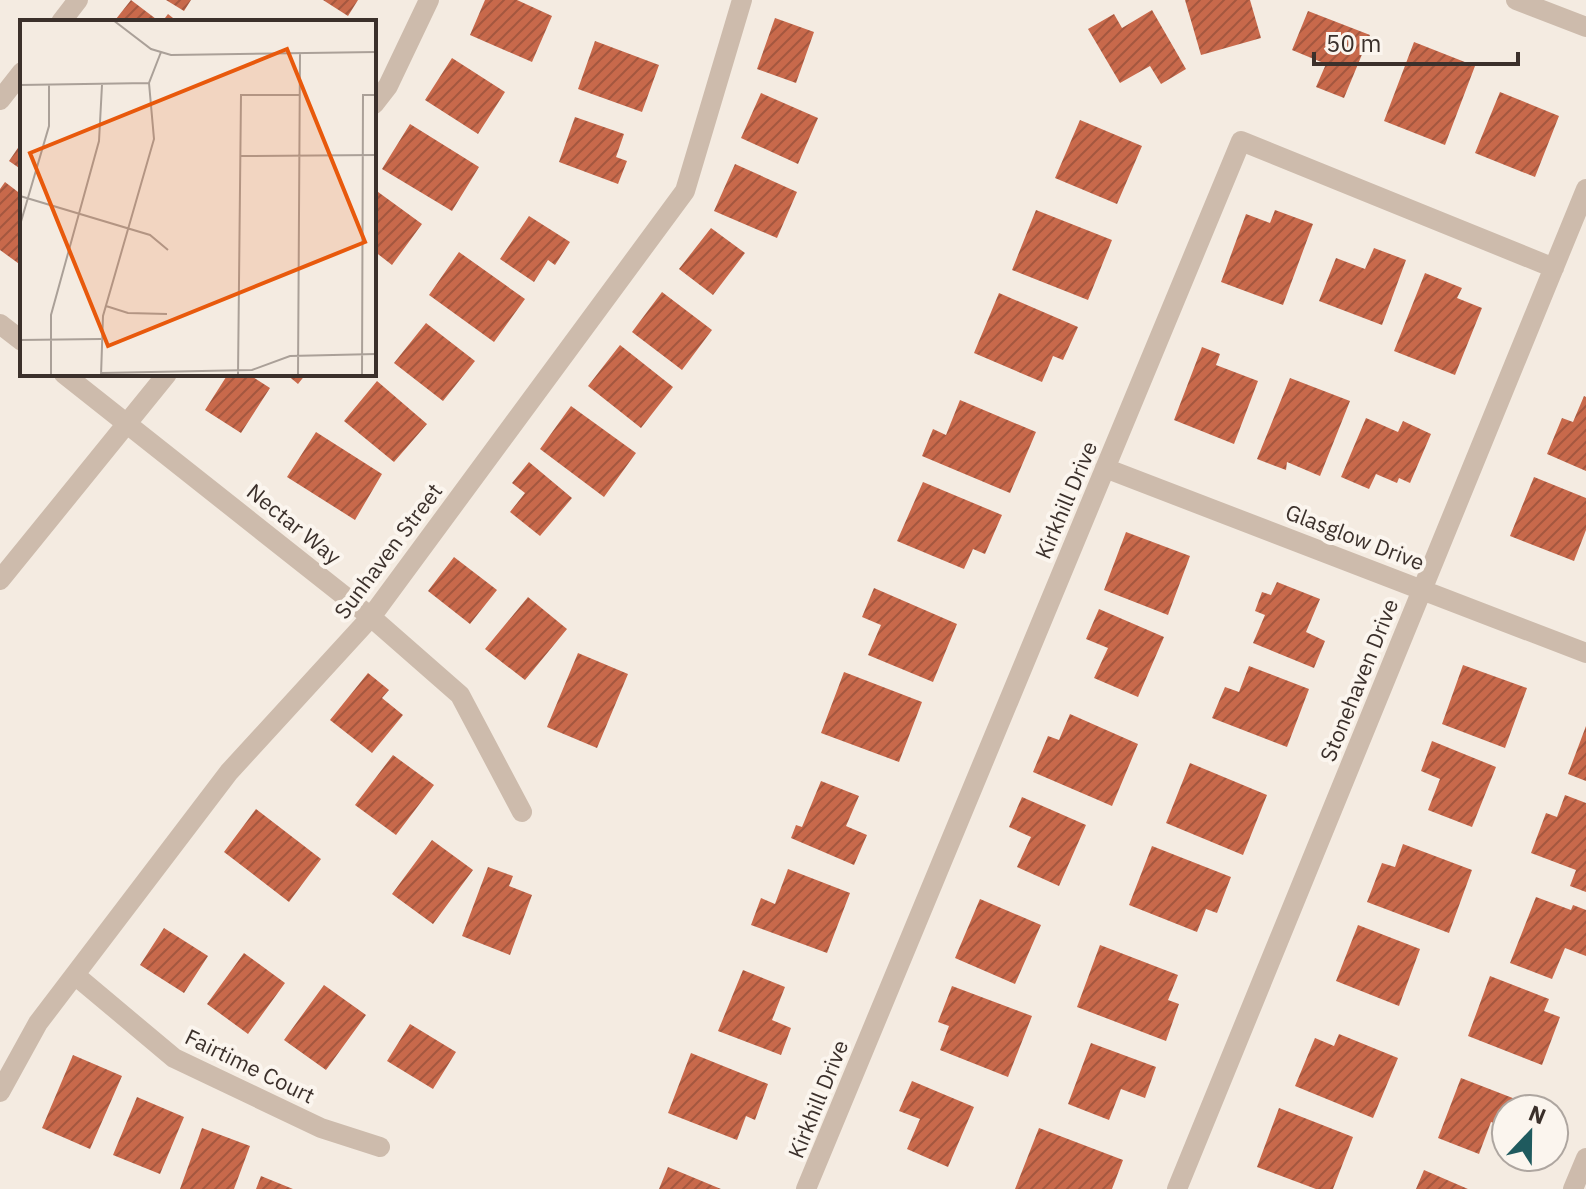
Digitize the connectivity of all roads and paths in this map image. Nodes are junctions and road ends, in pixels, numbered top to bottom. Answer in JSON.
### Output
{"nodes":[{"id":1,"x":78,"y":0,"type":"edge"},
{"id":2,"x":429,"y":0,"type":"edge"},
{"id":3,"x":742,"y":0,"type":"edge"},
{"id":4,"x":1516,"y":0,"type":"edge"},
{"id":5,"x":63,"y":20,"type":"edge"},
{"id":6,"x":1586,"y":27,"type":"edge"},
{"id":7,"x":20,"y":75,"type":"edge"},
{"id":8,"x":0,"y":100,"type":"edge"},
{"id":9,"x":376,"y":101,"type":"edge"},
{"id":10,"x":1586,"y":189,"type":"edge"},
{"id":11,"x":1554,"y":268,"type":"junction"},
{"id":12,"x":0,"y":324,"type":"edge"},
{"id":13,"x":20,"y":339,"type":"edge"},
{"id":14,"x":67,"y":376,"type":"edge"},
{"id":15,"x":165,"y":376,"type":"edge"},
{"id":16,"x":127,"y":424,"type":"junction"},
{"id":17,"x":1105,"y":468,"type":"junction"},
{"id":18,"x":0,"y":580,"type":"edge"},
{"id":19,"x":1423,"y":588,"type":"junction"},
{"id":20,"x":371,"y":617,"type":"junction"},
{"id":21,"x":1586,"y":653,"type":"edge"},
{"id":22,"x":522,"y":812,"type":"dead end"},
{"id":23,"x":75,"y":975,"type":"junction"},
{"id":24,"x":0,"y":1092,"type":"edge"},
{"id":25,"x":380,"y":1147,"type":"dead end"},
{"id":26,"x":1586,"y":1158,"type":"edge"},
{"id":27,"x":806,"y":1189,"type":"edge"},
{"id":28,"x":1177,"y":1189,"type":"edge"},
{"id":29,"x":1573,"y":1189,"type":"edge"}],
"edges":[{"from":1,"to":5,"type":"street"},
{"from":2,"to":9,"type":"street"},
{"from":3,"to":20,"type":"street","name":"Sunhaven Street"},
{"from":4,"to":6,"type":"street"},
{"from":7,"to":8,"type":"street"},
{"from":10,"to":11,"type":"street","name":"Stonehaven Drive"},
{"from":11,"to":17,"type":"street","name":"Kirkhill Drive"},
{"from":11,"to":19,"type":"street","name":"Stonehaven Drive"},
{"from":12,"to":13,"type":"street"},
{"from":14,"to":16,"type":"street","name":"Nectar Way"},
{"from":15,"to":16,"type":"street"},
{"from":16,"to":18,"type":"street"},
{"from":16,"to":20,"type":"street","name":"Nectar Way"},
{"from":17,"to":19,"type":"street","name":"Glasglow Drive"},
{"from":17,"to":27,"type":"street","name":"Kirkhill Drive"},
{"from":19,"to":21,"type":"street","name":"Glasglow Drive"},
{"from":19,"to":28,"type":"street","name":"Stonehaven Drive"},
{"from":20,"to":22,"type":"street","name":"Nectar Way"},
{"from":20,"to":23,"type":"street","name":"Sunhaven Street"},
{"from":23,"to":24,"type":"street","name":"Sunhaven Street"},
{"from":23,"to":25,"type":"street","name":"Fairtime Court"},
{"from":26,"to":29,"type":"street"}]}
